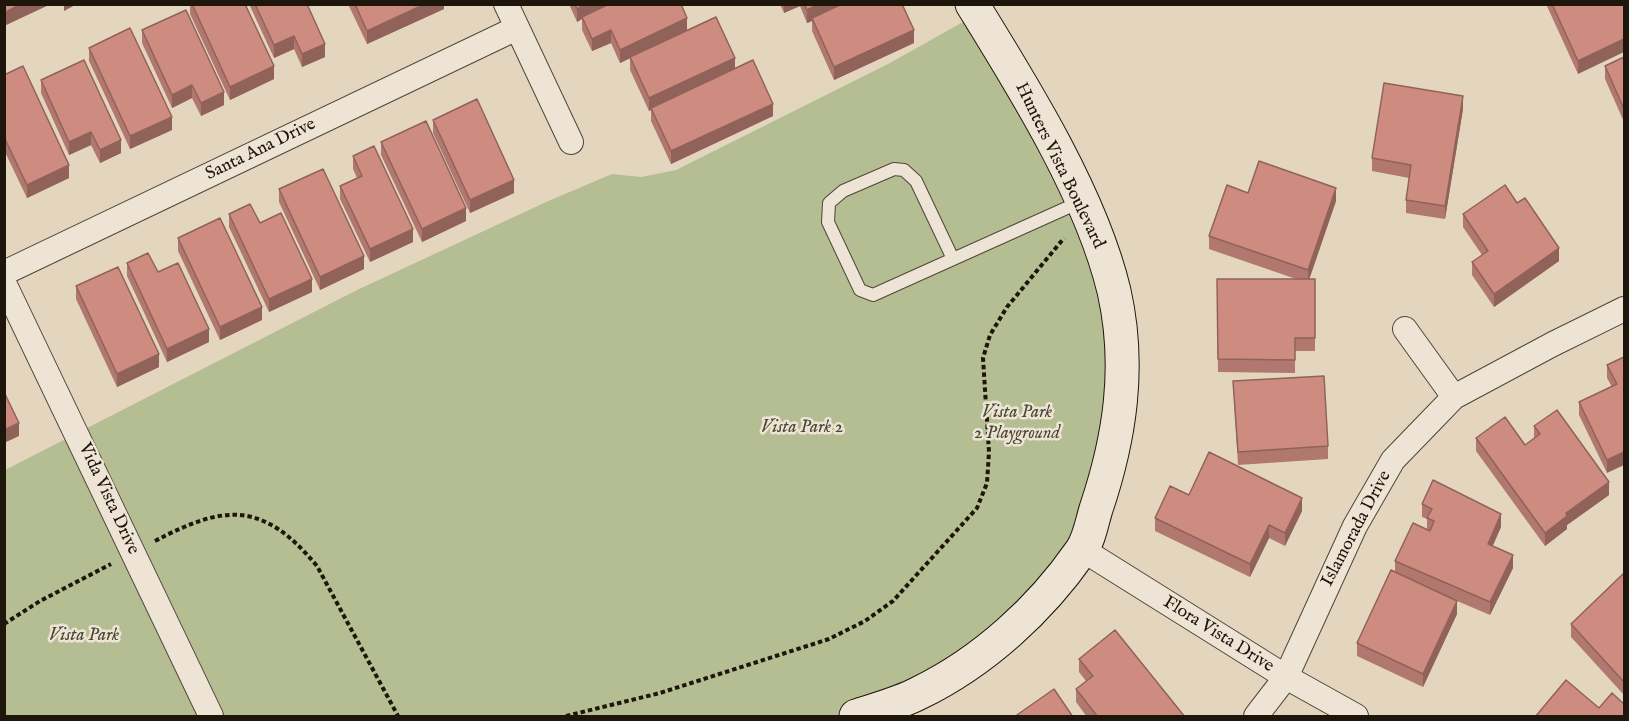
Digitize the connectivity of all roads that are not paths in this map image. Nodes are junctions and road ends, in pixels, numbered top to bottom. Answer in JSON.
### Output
{"nodes":[{"id":1,"x":506,"y":4,"type":"edge"},
{"id":2,"x":972,"y":4,"type":"edge"},
{"id":3,"x":517,"y":28,"type":"junction"},
{"id":4,"x":571,"y":142,"type":"dead end"},
{"id":5,"x":1083,"y":207,"type":"junction"},
{"id":6,"x":953,"y":259,"type":"junction"},
{"id":7,"x":4,"y":273,"type":"edge"},
{"id":8,"x":4,"y":283,"type":"edge"},
{"id":9,"x":1624,"y":309,"type":"edge"},
{"id":10,"x":1405,"y":329,"type":"dead end"},
{"id":11,"x":1454,"y":397,"type":"junction"},
{"id":12,"x":1083,"y":550,"type":"junction"},
{"id":13,"x":1286,"y":677,"type":"junction"},
{"id":14,"x":210,"y":717,"type":"edge"},
{"id":15,"x":856,"y":717,"type":"edge"},
{"id":16,"x":1256,"y":717,"type":"edge"},
{"id":17,"x":1356,"y":717,"type":"edge"}],
"edges":[{"from":1,"to":3,"type":"street"},
{"from":2,"to":5,"type":"street","name":"Hunters Vista Boulevard"},
{"from":3,"to":4,"type":"street"},
{"from":3,"to":7,"type":"street","name":"Santa Ana Drive"},
{"from":5,"to":6,"type":"lane"},
{"from":5,"to":12,"type":"street","name":"Hunters Vista Boulevard"},
{"from":6,"to":6,"type":"lane"},
{"from":8,"to":14,"type":"street","name":"Vida Vista Drive"},
{"from":9,"to":11,"type":"street","name":"Islamorada Drive"},
{"from":10,"to":11,"type":"street"},
{"from":11,"to":13,"type":"street","name":"Islamorada Drive"},
{"from":12,"to":13,"type":"street","name":"Flora Vista Drive"},
{"from":12,"to":15,"type":"street","name":"Hunters Vista Boulevard"},
{"from":13,"to":16,"type":"street","name":"Islamorada Drive"},
{"from":13,"to":17,"type":"street","name":"Flora Vista Drive"}]}
